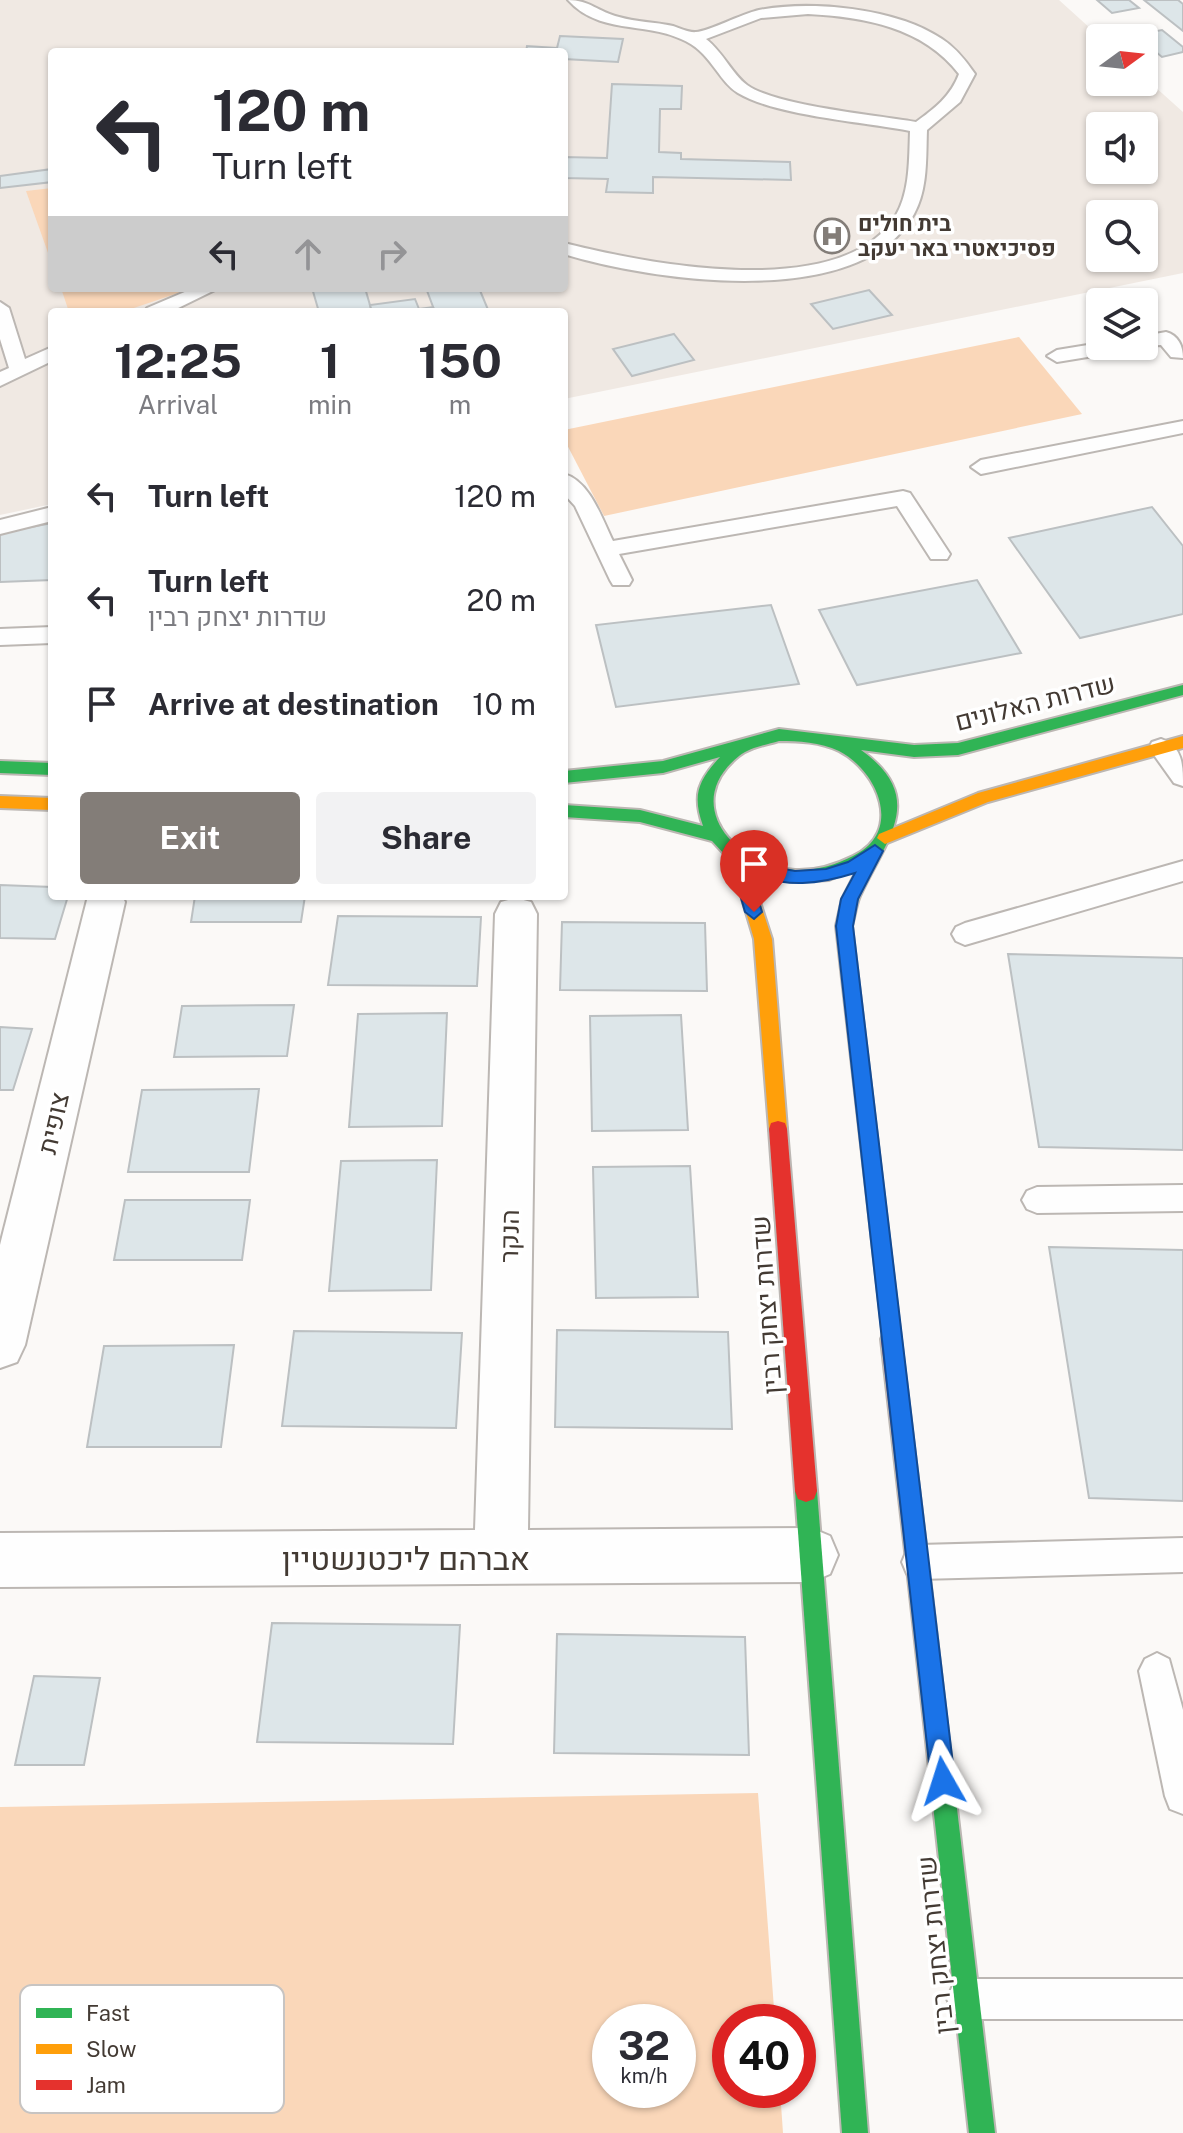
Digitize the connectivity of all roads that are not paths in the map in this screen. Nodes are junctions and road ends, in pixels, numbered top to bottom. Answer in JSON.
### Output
{"nodes":[{"id":1,"x":576,"y":0,"type":"edge"},
{"id":2,"x":694,"y":39,"type":"junction"},
{"id":3,"x":919,"y":128,"type":"junction"},
{"id":4,"x":568,"y":249,"type":"edge"},
{"id":5,"x":201,"y":292,"type":"edge"},
{"id":6,"x":0,"y":308,"type":"edge"},
{"id":7,"x":163,"y":308,"type":"edge"},
{"id":8,"x":1158,"y":339,"type":"edge"},
{"id":9,"x":1086,"y":351,"type":"edge"},
{"id":10,"x":48,"y":355,"type":"edge"},
{"id":11,"x":1181,"y":355,"type":"edge"},
{"id":12,"x":1057,"y":356,"type":"dead end"},
{"id":13,"x":19,"y":370,"type":"junction"},
{"id":14,"x":0,"y":380,"type":"edge"},
{"id":15,"x":1183,"y":427,"type":"edge"},
{"id":16,"x":981,"y":467,"type":"dead end"},
{"id":17,"x":568,"y":485,"type":"edge"},
{"id":18,"x":48,"y":515,"type":"edge"},
{"id":19,"x":0,"y":527,"type":"edge"},
{"id":20,"x":607,"y":549,"type":"junction"},
{"id":21,"x":939,"y":554,"type":"dead end"},
{"id":22,"x":621,"y":580,"type":"dead end"},
{"id":23,"x":48,"y":635,"type":"edge"},
{"id":24,"x":0,"y":637,"type":"edge"},
{"id":25,"x":1183,"y":690,"type":"edge"},
{"id":26,"x":802,"y":736,"type":"junction"},
{"id":27,"x":758,"y":739,"type":"junction"},
{"id":28,"x":1172,"y":745,"type":"edge"},
{"id":29,"x":0,"y":767,"type":"edge"},
{"id":30,"x":48,"y":769,"type":"edge"},
{"id":31,"x":568,"y":777,"type":"edge"},
{"id":32,"x":1183,"y":777,"type":"edge"},
{"id":33,"x":0,"y":802,"type":"edge"},
{"id":34,"x":48,"y":804,"type":"edge"},
{"id":35,"x":568,"y":811,"type":"edge"},
{"id":36,"x":713,"y":835,"type":"junction"},
{"id":37,"x":880,"y":844,"type":"junction"},
{"id":38,"x":738,"y":859,"type":"junction"},
{"id":39,"x":1183,"y":871,"type":"edge"},
{"id":40,"x":105,"y":902,"type":"dead end"},
{"id":41,"x":516,"y":914,"type":"dead end"},
{"id":42,"x":965,"y":934,"type":"dead end"},
{"id":43,"x":1183,"y":1198,"type":"edge"},
{"id":44,"x":1037,"y":1200,"type":"dead end"},
{"id":45,"x":0,"y":1345,"type":"edge"},
{"id":46,"x":811,"y":1555,"type":"junction"},
{"id":47,"x":1183,"y":1555,"type":"edge"},
{"id":48,"x":501,"y":1557,"type":"junction"},
{"id":49,"x":0,"y":1560,"type":"edge"},
{"id":50,"x":919,"y":1562,"type":"junction"},
{"id":51,"x":1157,"y":1671,"type":"dead end"},
{"id":52,"x":1183,"y":1796,"type":"edge"},
{"id":53,"x":967,"y":1999,"type":"junction"},
{"id":54,"x":1183,"y":1999,"type":"edge"},
{"id":55,"x":855,"y":2133,"type":"edge"},
{"id":56,"x":982,"y":2133,"type":"edge"}],
"edges":[{"from":1,"to":2,"type":"lane"},
{"from":2,"to":3,"type":"lane"},
{"from":2,"to":3,"type":"lane"},
{"from":3,"to":4,"type":"lane"},
{"from":5,"to":7,"type":"lane"},
{"from":6,"to":13,"type":"lane"},
{"from":8,"to":11,"type":"lane"},
{"from":9,"to":12,"type":"lane"},
{"from":10,"to":13,"type":"lane"},
{"from":13,"to":14,"type":"lane"},
{"from":15,"to":16,"type":"lane"},
{"from":17,"to":20,"type":"lane"},
{"from":18,"to":19,"type":"lane"},
{"from":20,"to":21,"type":"lane"},
{"from":20,"to":22,"type":"lane"},
{"from":23,"to":24,"type":"lane"},
{"from":25,"to":26,"type":"street","name":"שדרות האלונים"},
{"from":26,"to":27,"type":"street"},
{"from":26,"to":37,"type":"street"},
{"from":27,"to":31,"type":"street"},
{"from":27,"to":36,"type":"street"},
{"from":28,"to":32,"type":"lane"},
{"from":28,"to":37,"type":"street"},
{"from":29,"to":30,"type":"street"},
{"from":33,"to":34,"type":"street"},
{"from":35,"to":36,"type":"street"},
{"from":36,"to":38,"type":"street"},
{"from":37,"to":38,"type":"street"},
{"from":37,"to":50,"type":"street","name":"שדרות יצחק רבין"},
{"from":38,"to":46,"type":"street","name":"שדרות יצחק רבין"},
{"from":39,"to":42,"type":"lane"},
{"from":40,"to":45,"type":"street","name":"צופית"},
{"from":41,"to":48,"type":"street","name":"הנקר"},
{"from":43,"to":44,"type":"lane"},
{"from":46,"to":48,"type":"street","name":"אברהם ליכטנשטיין"},
{"from":46,"to":55,"type":"street","name":"שדרות יצחק רבין"},
{"from":47,"to":50,"type":"lane"},
{"from":48,"to":49,"type":"street","name":"אברהם ליכטנשטיין"},
{"from":50,"to":53,"type":"street","name":"שדרות יצחק רבין"},
{"from":51,"to":52,"type":"lane"},
{"from":53,"to":54,"type":"lane"},
{"from":53,"to":56,"type":"street","name":"שדרות יצחק רבין"}]}
